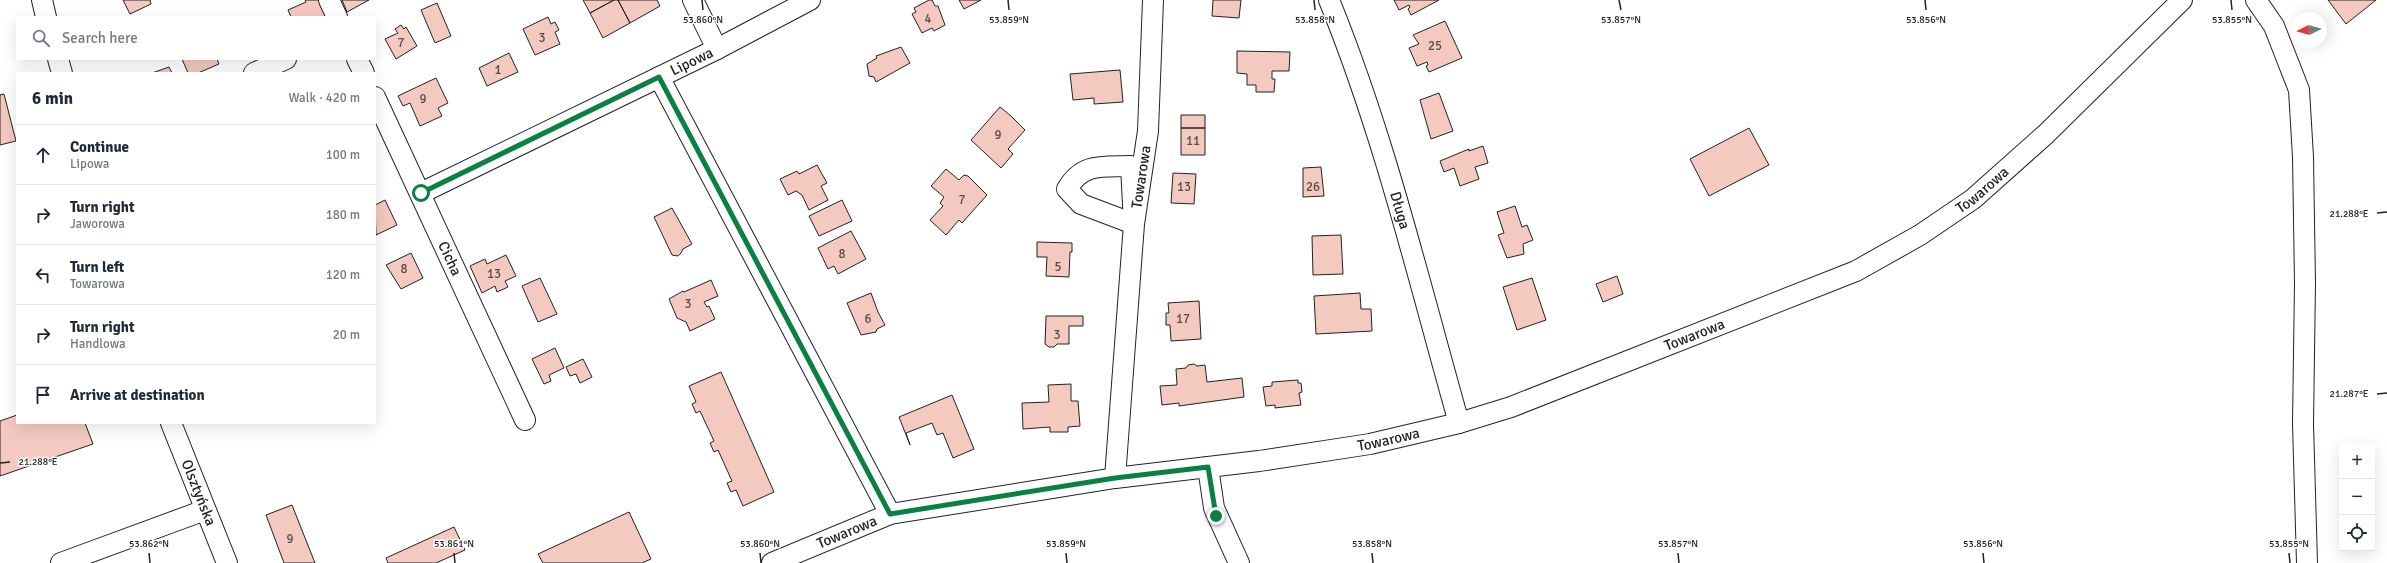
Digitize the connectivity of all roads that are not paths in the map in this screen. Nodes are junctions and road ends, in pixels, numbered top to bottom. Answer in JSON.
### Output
{"nodes":[{"id":1,"x":42,"y":0,"type":"edge"},
{"id":2,"x":329,"y":0,"type":"edge"},
{"id":3,"x":693,"y":0,"type":"edge"},
{"id":4,"x":810,"y":0,"type":"edge"},
{"id":5,"x":1153,"y":0,"type":"edge"},
{"id":6,"x":1330,"y":0,"type":"edge"},
{"id":7,"x":2182,"y":0,"type":"edge"},
{"id":8,"x":2256,"y":0,"type":"edge"},
{"id":9,"x":46,"y":16,"type":"edge"},
{"id":10,"x":337,"y":16,"type":"edge"},
{"id":11,"x":717,"y":48,"type":"junction"},
{"id":12,"x":58,"y":60,"type":"edge"},
{"id":13,"x":284,"y":60,"type":"edge"},
{"id":14,"x":358,"y":60,"type":"edge"},
{"id":15,"x":62,"y":72,"type":"edge"},
{"id":16,"x":256,"y":72,"type":"edge"},
{"id":17,"x":364,"y":72,"type":"edge"},
{"id":18,"x":659,"y":77,"type":"junction"},
{"id":19,"x":376,"y":99,"type":"edge"},
{"id":20,"x":421,"y":193,"type":"junction"},
{"id":21,"x":525,"y":420,"type":"dead end"},
{"id":22,"x":1459,"y":423,"type":"junction"},
{"id":23,"x":171,"y":424,"type":"edge"},
{"id":24,"x":1208,"y":467,"type":"junction"},
{"id":25,"x":1115,"y":478,"type":"junction"},
{"id":26,"x":205,"y":510,"type":"junction"},
{"id":27,"x":890,"y":514,"type":"junction"},
{"id":28,"x":61,"y":563,"type":"edge"},
{"id":29,"x":227,"y":563,"type":"edge"},
{"id":30,"x":772,"y":563,"type":"edge"},
{"id":31,"x":1238,"y":563,"type":"edge"},
{"id":32,"x":2307,"y":563,"type":"edge"}],
"edges":[{"from":1,"to":9,"type":"street"},
{"from":2,"to":10,"type":"street"},
{"from":3,"to":11,"type":"street"},
{"from":4,"to":11,"type":"street","name":"Lipowa"},
{"from":5,"to":25,"type":"street","name":"Towarowa"},
{"from":6,"to":22,"type":"street","name":"Długa"},
{"from":7,"to":22,"type":"street","name":"Towarowa"},
{"from":8,"to":32,"type":"street"},
{"from":11,"to":18,"type":"street","name":"Lipowa"},
{"from":12,"to":15,"type":"street"},
{"from":13,"to":16,"type":"street"},
{"from":14,"to":17,"type":"street"},
{"from":18,"to":20,"type":"street","name":"Lipowa"},
{"from":18,"to":27,"type":"street"},
{"from":19,"to":20,"type":"street","name":"Cicha"},
{"from":20,"to":21,"type":"street","name":"Cicha"},
{"from":22,"to":24,"type":"street","name":"Towarowa"},
{"from":23,"to":26,"type":"street","name":"Olsztyńska"},
{"from":24,"to":25,"type":"street","name":"Towarowa"},
{"from":24,"to":31,"type":"street"},
{"from":25,"to":27,"type":"street","name":"Towarowa"},
{"from":26,"to":28,"type":"street"},
{"from":26,"to":29,"type":"street","name":"Olsztyńska"},
{"from":27,"to":30,"type":"street","name":"Towarowa"}]}
